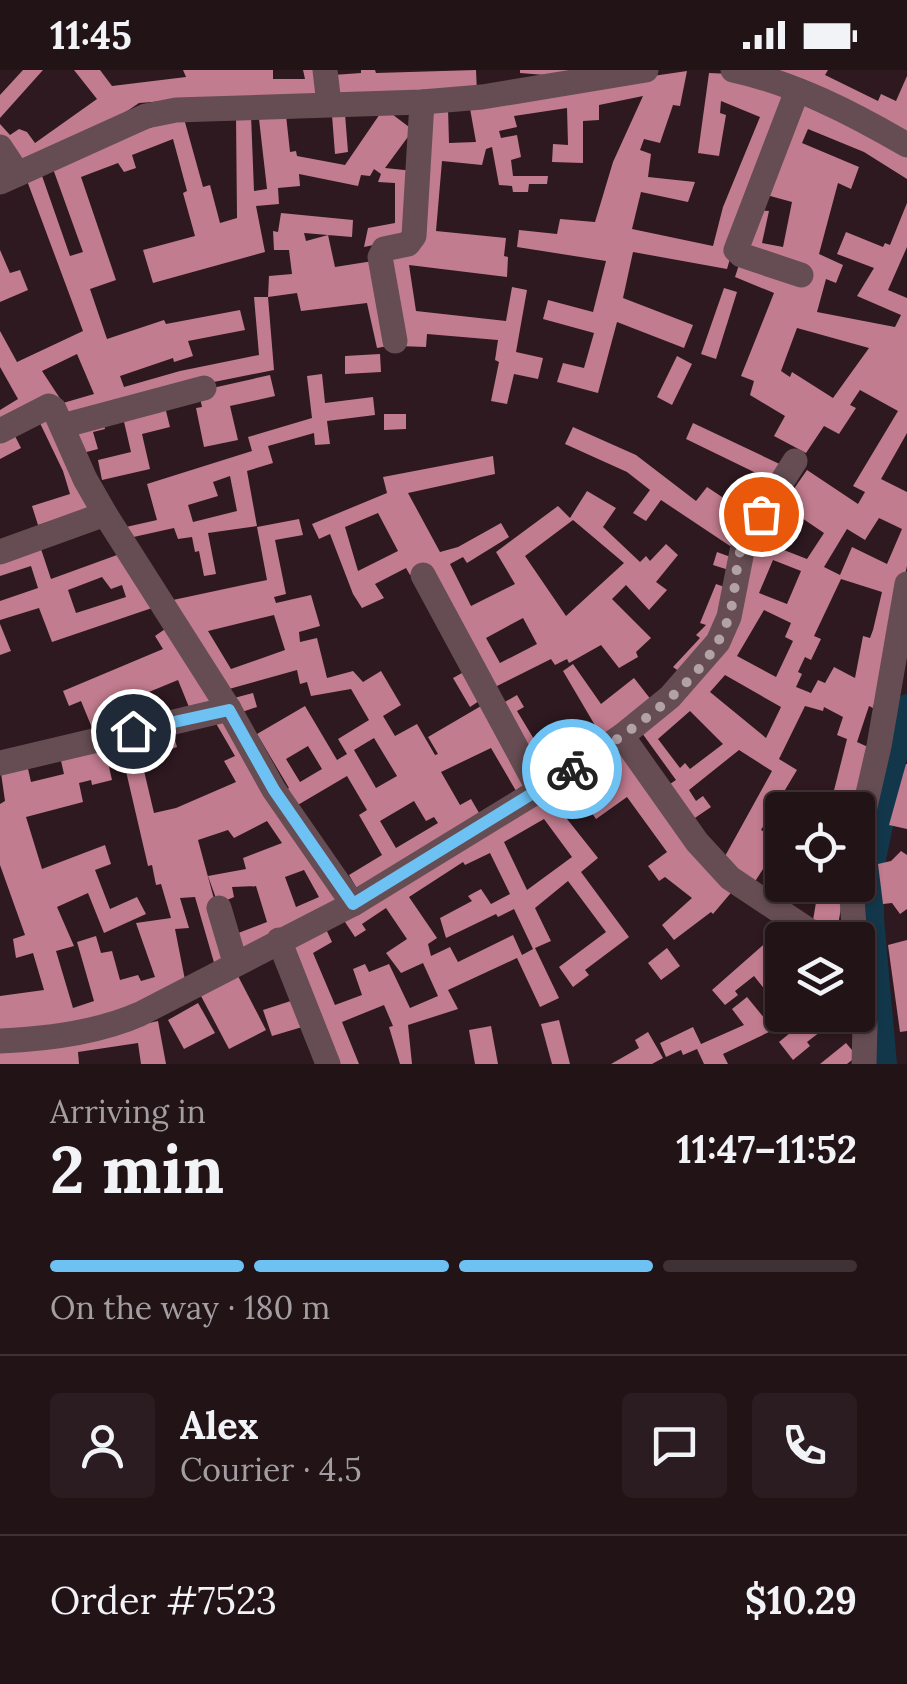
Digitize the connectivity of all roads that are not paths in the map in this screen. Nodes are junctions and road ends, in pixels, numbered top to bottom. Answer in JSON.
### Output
{"nodes":[{"id":1,"x":326,"y":70,"type":"edge"},
{"id":2,"x":646,"y":70,"type":"edge"},
{"id":3,"x":733,"y":70,"type":"edge"},
{"id":4,"x":797,"y":91,"type":"junction"},
{"id":5,"x":422,"y":102,"type":"junction"},
{"id":6,"x":330,"y":104,"type":"junction"},
{"id":7,"x":907,"y":145,"type":"edge"},
{"id":8,"x":0,"y":147,"type":"edge"},
{"id":9,"x":9,"y":178,"type":"edge"},
{"id":10,"x":801,"y":275,"type":"dead end"},
{"id":11,"x":396,"y":341,"type":"dead end"},
{"id":12,"x":204,"y":388,"type":"dead end"},
{"id":13,"x":62,"y":426,"type":"junction"},
{"id":14,"x":0,"y":431,"type":"edge"},
{"id":15,"x":795,"y":461,"type":"dead end"},
{"id":16,"x":105,"y":514,"type":"junction"},
{"id":17,"x":0,"y":552,"type":"edge"},
{"id":18,"x":423,"y":576,"type":"dead end"},
{"id":19,"x":907,"y":584,"type":"edge"},
{"id":20,"x":229,"y":710,"type":"junction"},
{"id":21,"x":622,"y":736,"type":"junction"},
{"id":22,"x":0,"y":763,"type":"edge"},
{"id":23,"x":539,"y":790,"type":"junction"},
{"id":24,"x":868,"y":792,"type":"edge"},
{"id":25,"x":353,"y":904,"type":"junction"},
{"id":26,"x":219,"y":908,"type":"dead end"},
{"id":27,"x":796,"y":922,"type":"edge"},
{"id":28,"x":278,"y":940,"type":"junction"},
{"id":29,"x":235,"y":962,"type":"junction"},
{"id":30,"x":864,"y":1032,"type":"edge"},
{"id":31,"x":0,"y":1040,"type":"edge"},
{"id":32,"x":328,"y":1064,"type":"edge"},
{"id":33,"x":864,"y":1064,"type":"edge"}],
"edges":[{"from":1,"to":6,"type":"street"},
{"from":2,"to":5,"type":"street"},
{"from":3,"to":4,"type":"street"},
{"from":4,"to":7,"type":"street"},
{"from":4,"to":10,"type":"street"},
{"from":5,"to":6,"type":"street"},
{"from":5,"to":11,"type":"street"},
{"from":6,"to":9,"type":"street"},
{"from":8,"to":9,"type":"street"},
{"from":12,"to":13,"type":"street"},
{"from":13,"to":14,"type":"street"},
{"from":13,"to":16,"type":"street"},
{"from":15,"to":21,"type":"street"},
{"from":16,"to":17,"type":"street"},
{"from":16,"to":20,"type":"street"},
{"from":18,"to":23,"type":"street"},
{"from":19,"to":24,"type":"street"},
{"from":20,"to":22,"type":"street"},
{"from":20,"to":25,"type":"street"},
{"from":21,"to":23,"type":"street"},
{"from":21,"to":27,"type":"street"},
{"from":23,"to":25,"type":"street"},
{"from":25,"to":28,"type":"street"},
{"from":26,"to":29,"type":"street"},
{"from":28,"to":29,"type":"street"},
{"from":28,"to":32,"type":"street"},
{"from":29,"to":31,"type":"street"},
{"from":30,"to":33,"type":"street"}]}
